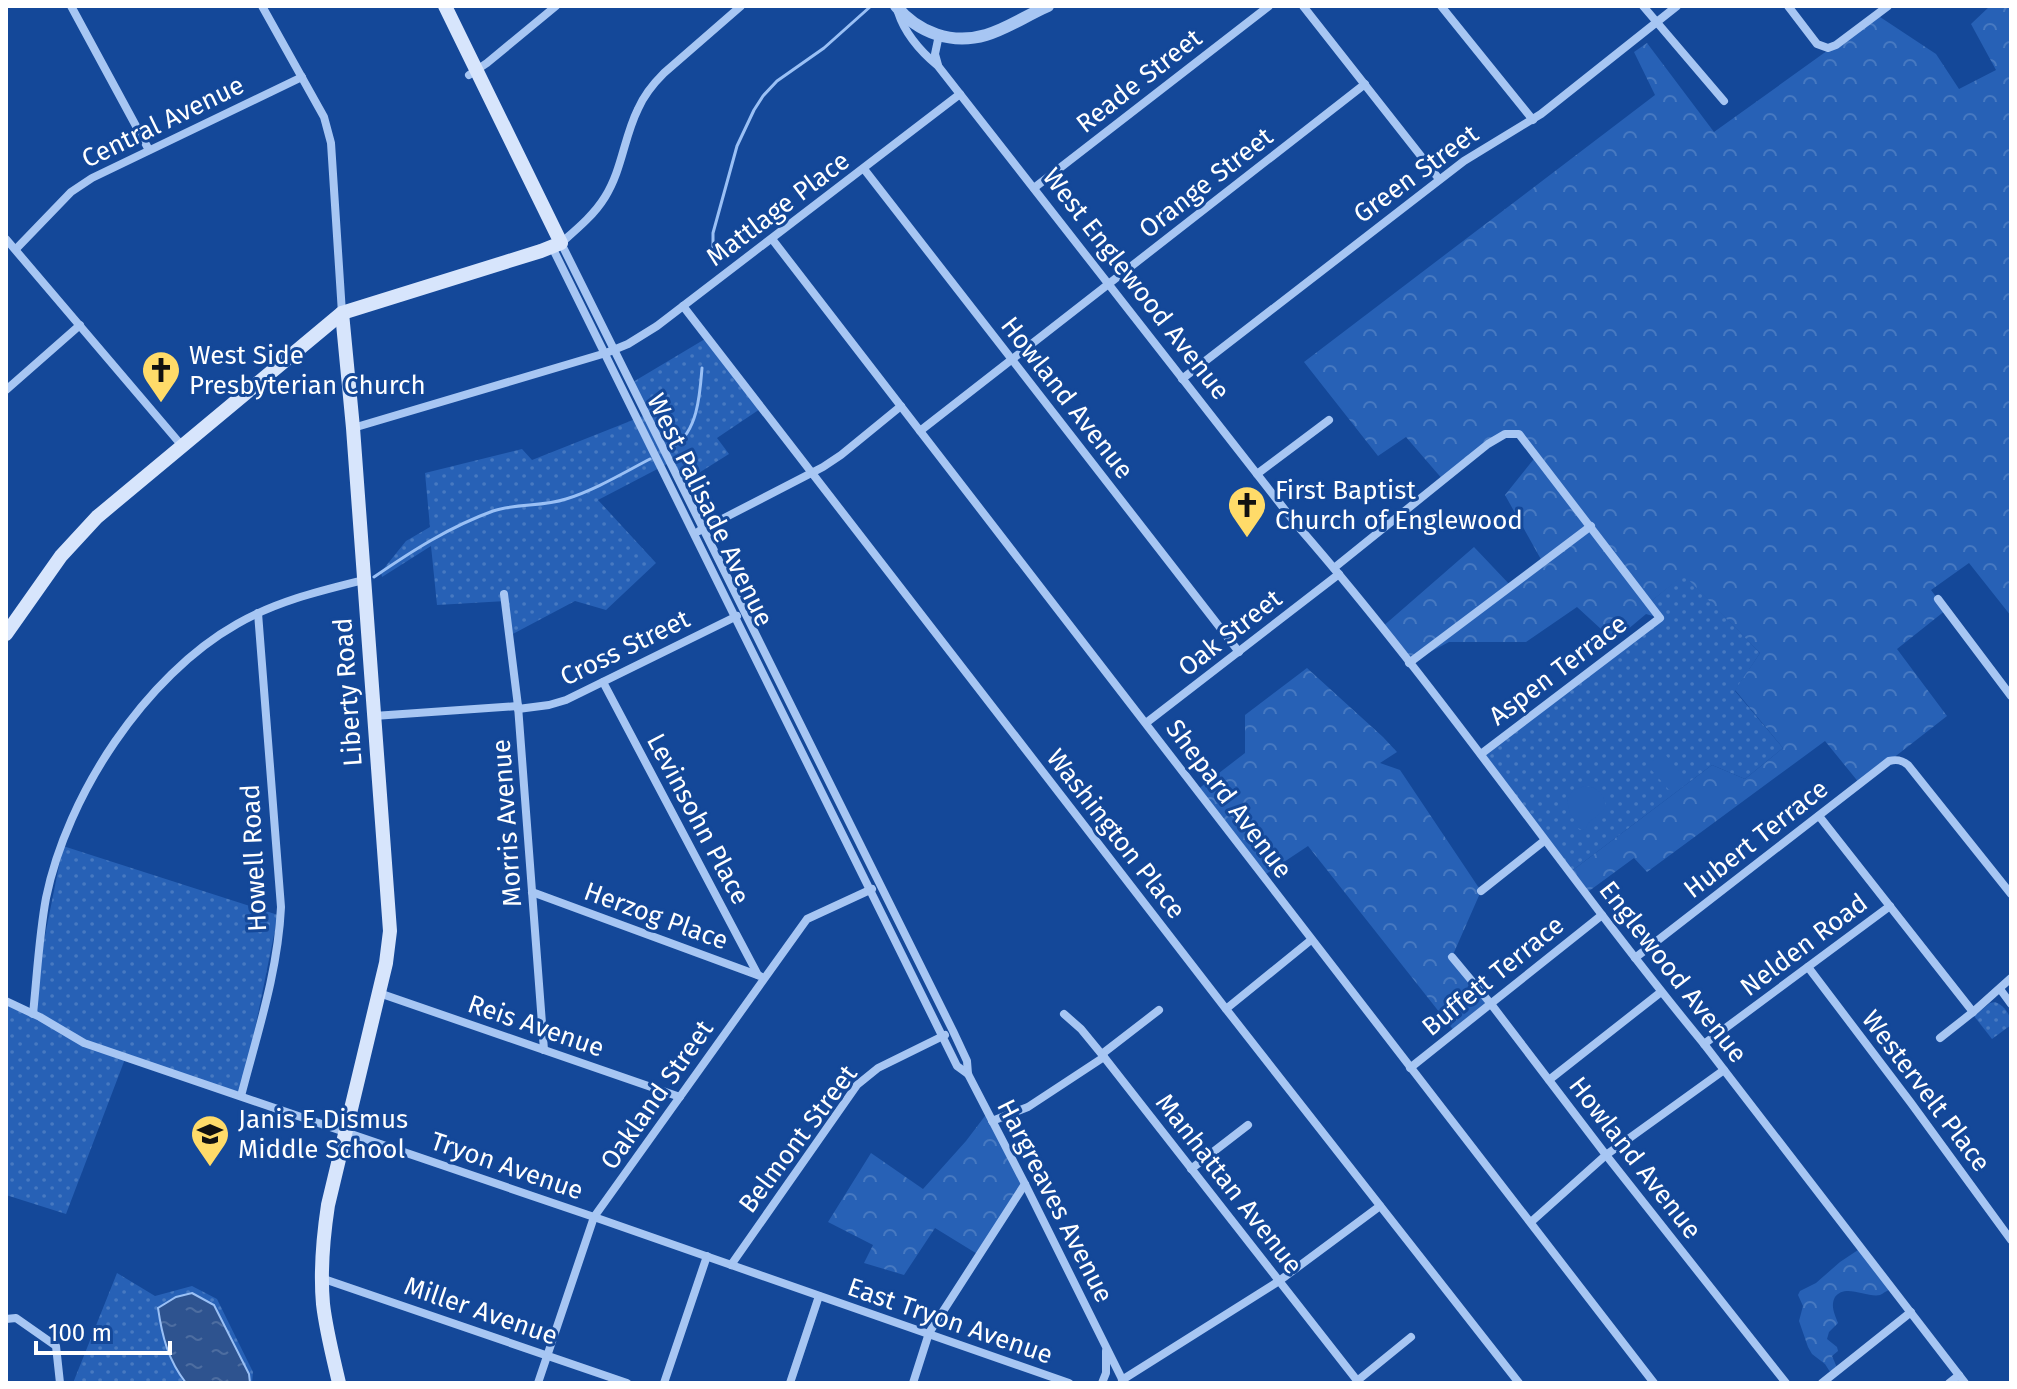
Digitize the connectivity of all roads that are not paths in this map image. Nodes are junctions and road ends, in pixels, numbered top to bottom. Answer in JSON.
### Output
{"nodes":[{"id":1,"x":71,"y":6,"type":"edge"},
{"id":2,"x":262,"y":6,"type":"edge"},
{"id":3,"x":435,"y":6,"type":"edge"},
{"id":4,"x":445,"y":6,"type":"edge"},
{"id":5,"x":556,"y":6,"type":"edge"},
{"id":6,"x":741,"y":6,"type":"edge"},
{"id":7,"x":896,"y":6,"type":"edge"},
{"id":8,"x":1048,"y":6,"type":"edge"},
{"id":9,"x":1269,"y":6,"type":"edge"},
{"id":10,"x":1303,"y":6,"type":"edge"},
{"id":11,"x":1441,"y":6,"type":"edge"},
{"id":12,"x":1643,"y":6,"type":"edge"},
{"id":13,"x":1677,"y":6,"type":"edge"},
{"id":14,"x":1788,"y":6,"type":"edge"},
{"id":15,"x":1888,"y":6,"type":"edge"},
{"id":16,"x":1656,"y":22,"type":"junction"},
{"id":17,"x":939,"y":35,"type":"junction"},
{"id":18,"x":938,"y":66,"type":"junction"},
{"id":19,"x":473,"y":73,"type":"junction"},
{"id":20,"x":302,"y":77,"type":"junction"},
{"id":21,"x":1365,"y":84,"type":"junction"},
{"id":22,"x":960,"y":94,"type":"junction"},
{"id":23,"x":1724,"y":101,"type":"dead end"},
{"id":24,"x":1533,"y":120,"type":"junction"},
{"id":25,"x":149,"y":150,"type":"junction"},
{"id":26,"x":864,"y":169,"type":"junction"},
{"id":27,"x":1439,"y":179,"type":"junction"},
{"id":28,"x":1034,"y":188,"type":"junction"},
{"id":29,"x":6,"y":239,"type":"edge"},
{"id":30,"x":772,"y":239,"type":"junction"},
{"id":31,"x":556,"y":245,"type":"junction"},
{"id":32,"x":16,"y":249,"type":"junction"},
{"id":33,"x":1108,"y":284,"type":"junction"},
{"id":34,"x":683,"y":306,"type":"junction"},
{"id":35,"x":342,"y":313,"type":"junction"},
{"id":36,"x":80,"y":325,"type":"junction"},
{"id":37,"x":610,"y":351,"type":"junction"},
{"id":38,"x":1012,"y":359,"type":"junction"},
{"id":39,"x":1182,"y":379,"type":"junction"},
{"id":40,"x":6,"y":390,"type":"edge"},
{"id":41,"x":901,"y":406,"type":"junction"},
{"id":42,"x":1329,"y":420,"type":"dead end"},
{"id":43,"x":353,"y":428,"type":"junction"},
{"id":44,"x":920,"y":431,"type":"junction"},
{"id":45,"x":183,"y":447,"type":"junction"},
{"id":46,"x":812,"y":473,"type":"junction"},
{"id":47,"x":1257,"y":474,"type":"junction"},
{"id":48,"x":1591,"y":527,"type":"junction"},
{"id":49,"x":699,"y":530,"type":"junction"},
{"id":50,"x":1336,"y":571,"type":"junction"},
{"id":51,"x":364,"y":580,"type":"junction"},
{"id":52,"x":1349,"y":586,"type":"joint"},
{"id":53,"x":504,"y":594,"type":"dead end"},
{"id":54,"x":1938,"y":599,"type":"dead end"},
{"id":55,"x":745,"y":612,"type":"junction"},
{"id":56,"x":258,"y":613,"type":"junction"},
{"id":57,"x":736,"y":617,"type":"junction"},
{"id":58,"x":8,"y":627,"type":"edge"},
{"id":59,"x":1239,"y":652,"type":"junction"},
{"id":60,"x":1409,"y":663,"type":"junction"},
{"id":61,"x":603,"y":682,"type":"junction"},
{"id":62,"x":2009,"y":689,"type":"edge"},
{"id":63,"x":518,"y":708,"type":"junction"},
{"id":64,"x":374,"y":716,"type":"junction"},
{"id":65,"x":1146,"y":723,"type":"junction"},
{"id":66,"x":1481,"y":754,"type":"junction"},
{"id":67,"x":1819,"y":816,"type":"junction"},
{"id":68,"x":1544,"y":841,"type":"junction"},
{"id":69,"x":880,"y":885,"type":"junction"},
{"id":70,"x":871,"y":889,"type":"junction"},
{"id":71,"x":1481,"y":891,"type":"dead end"},
{"id":72,"x":532,"y":892,"type":"junction"},
{"id":73,"x":2011,"y":894,"type":"edge"},
{"id":74,"x":1890,"y":906,"type":"junction"},
{"id":75,"x":1602,"y":915,"type":"junction"},
{"id":76,"x":1311,"y":940,"type":"junction"},
{"id":77,"x":1452,"y":957,"type":"dead end"},
{"id":78,"x":1635,"y":958,"type":"junction"},
{"id":79,"x":1808,"y":967,"type":"junction"},
{"id":80,"x":762,"y":977,"type":"junction"},
{"id":81,"x":2011,"y":978,"type":"edge"},
{"id":82,"x":2000,"y":989,"type":"junction"},
{"id":83,"x":1661,"y":992,"type":"junction"},
{"id":84,"x":378,"y":993,"type":"junction"},
{"id":85,"x":6,"y":1001,"type":"edge"},
{"id":86,"x":1491,"y":1004,"type":"junction"},
{"id":87,"x":2011,"y":1004,"type":"edge"},
{"id":88,"x":1226,"y":1009,"type":"junction"},
{"id":89,"x":1159,"y":1010,"type":"dead end"},
{"id":90,"x":1973,"y":1012,"type":"junction"},
{"id":91,"x":33,"y":1014,"type":"junction"},
{"id":92,"x":1064,"y":1014,"type":"dead end"},
{"id":93,"x":953,"y":1031,"type":"junction"},
{"id":94,"x":943,"y":1036,"type":"junction"},
{"id":95,"x":1940,"y":1038,"type":"dead end"},
{"id":96,"x":1704,"y":1044,"type":"junction"},
{"id":97,"x":544,"y":1050,"type":"junction"},
{"id":98,"x":1103,"y":1056,"type":"junction"},
{"id":99,"x":1410,"y":1068,"type":"junction"},
{"id":100,"x":1724,"y":1070,"type":"junction"},
{"id":101,"x":968,"y":1074,"type":"junction"},
{"id":102,"x":1549,"y":1080,"type":"junction"},
{"id":103,"x":241,"y":1096,"type":"junction"},
{"id":104,"x":680,"y":1097,"type":"junction"},
{"id":105,"x":992,"y":1121,"type":"junction"},
{"id":106,"x":1248,"y":1125,"type":"dead end"},
{"id":107,"x":345,"y":1132,"type":"junction"},
{"id":108,"x":1606,"y":1155,"type":"junction"},
{"id":109,"x":1191,"y":1169,"type":"junction"},
{"id":110,"x":1025,"y":1184,"type":"junction"},
{"id":111,"x":1380,"y":1206,"type":"junction"},
{"id":112,"x":594,"y":1217,"type":"junction"},
{"id":113,"x":1531,"y":1222,"type":"junction"},
{"id":114,"x":2011,"y":1240,"type":"edge"},
{"id":115,"x":707,"y":1256,"type":"junction"},
{"id":116,"x":731,"y":1265,"type":"junction"},
{"id":117,"x":321,"y":1278,"type":"junction"},
{"id":118,"x":1279,"y":1281,"type":"junction"},
{"id":119,"x":819,"y":1296,"type":"junction"},
{"id":120,"x":1911,"y":1312,"type":"junction"},
{"id":121,"x":6,"y":1319,"type":"edge"},
{"id":122,"x":929,"y":1333,"type":"junction"},
{"id":123,"x":1411,"y":1337,"type":"dead end"},
{"id":124,"x":1106,"y":1346,"type":"junction"},
{"id":125,"x":547,"y":1355,"type":"junction"},
{"id":126,"x":1959,"y":1375,"type":"junction"},
{"id":127,"x":1123,"y":1382,"type":"edge"},
{"id":128,"x":1358,"y":1382,"type":"edge"},
{"id":129,"x":60,"y":1383,"type":"edge"},
{"id":130,"x":339,"y":1383,"type":"edge"},
{"id":131,"x":538,"y":1383,"type":"edge"},
{"id":132,"x":627,"y":1383,"type":"edge"},
{"id":133,"x":664,"y":1383,"type":"edge"},
{"id":134,"x":790,"y":1383,"type":"edge"},
{"id":135,"x":913,"y":1383,"type":"edge"},
{"id":136,"x":1069,"y":1383,"type":"edge"},
{"id":137,"x":1102,"y":1383,"type":"edge"},
{"id":138,"x":1519,"y":1383,"type":"edge"},
{"id":139,"x":1654,"y":1383,"type":"edge"},
{"id":140,"x":1786,"y":1383,"type":"edge"},
{"id":141,"x":1822,"y":1383,"type":"edge"},
{"id":142,"x":1949,"y":1383,"type":"edge"},
{"id":143,"x":1965,"y":1383,"type":"edge"}],
"edges":[{"from":1,"to":25,"type":"street"},
{"from":2,"to":20,"type":"street","name":"Liberty Road"},
{"from":3,"to":19,"type":"main road","name":"West Palisade Avenue"},
{"from":4,"to":19,"type":"main road","name":"West Palisade Avenue"},
{"from":5,"to":19,"type":"street"},
{"from":6,"to":31,"type":"street"},
{"from":7,"to":17,"type":"street"},
{"from":7,"to":18,"type":"street","name":"West Englewood Avenue"},
{"from":8,"to":17,"type":"street"},
{"from":9,"to":28,"type":"street","name":"Reade Street"},
{"from":10,"to":21,"type":"street"},
{"from":11,"to":24,"type":"street"},
{"from":12,"to":16,"type":"street"},
{"from":13,"to":16,"type":"street","name":"Green Street"},
{"from":14,"to":15,"type":"street"},
{"from":16,"to":23,"type":"street"},
{"from":16,"to":24,"type":"street","name":"Green Street"},
{"from":17,"to":18,"type":"street"},
{"from":18,"to":22,"type":"street","name":"West Englewood Avenue"},
{"from":19,"to":31,"type":"main road","name":"West Palisade Avenue"},
{"from":20,"to":25,"type":"street","name":"Central Avenue"},
{"from":20,"to":35,"type":"street","name":"Liberty Road"},
{"from":21,"to":27,"type":"street"},
{"from":21,"to":33,"type":"street","name":"Orange Street"},
{"from":22,"to":26,"type":"street","name":"Mattlage Place"},
{"from":22,"to":28,"type":"street","name":"West Englewood Avenue"},
{"from":24,"to":27,"type":"street","name":"Green Street"},
{"from":25,"to":32,"type":"street","name":"Central Avenue"},
{"from":26,"to":30,"type":"street","name":"Mattlage Place"},
{"from":26,"to":38,"type":"street","name":"Howland Avenue"},
{"from":27,"to":39,"type":"street","name":"Green Street"},
{"from":28,"to":33,"type":"street","name":"West Englewood Avenue"},
{"from":29,"to":32,"type":"street"},
{"from":30,"to":34,"type":"street","name":"Mattlage Place"},
{"from":30,"to":41,"type":"street","name":"Shepard Avenue"},
{"from":31,"to":35,"type":"main road"},
{"from":31,"to":37,"type":"street","name":"West Palisade Avenue"},
{"from":32,"to":36,"type":"street"},
{"from":33,"to":38,"type":"street","name":"Orange Street"},
{"from":33,"to":39,"type":"street","name":"West Englewood Avenue"},
{"from":34,"to":37,"type":"street","name":"Mattlage Place"},
{"from":34,"to":46,"type":"street","name":"Washington Place"},
{"from":35,"to":43,"type":"main road","name":"Liberty Road"},
{"from":35,"to":45,"type":"main road"},
{"from":36,"to":40,"type":"street"},
{"from":36,"to":45,"type":"street"},
{"from":37,"to":43,"type":"street","name":"Mattlage Place"},
{"from":37,"to":49,"type":"street","name":"West Palisade Avenue"},
{"from":38,"to":44,"type":"street","name":"Orange Street"},
{"from":38,"to":59,"type":"street","name":"Howland Avenue"},
{"from":39,"to":47,"type":"street","name":"West Englewood Avenue"},
{"from":41,"to":44,"type":"street","name":"Shepard Avenue"},
{"from":41,"to":46,"type":"street"},
{"from":42,"to":47,"type":"street"},
{"from":43,"to":51,"type":"main road","name":"Liberty Road"},
{"from":44,"to":65,"type":"street","name":"Shepard Avenue"},
{"from":45,"to":58,"type":"main road"},
{"from":46,"to":49,"type":"street"},
{"from":46,"to":88,"type":"street","name":"Washington Place"},
{"from":47,"to":50,"type":"street","name":"West Englewood Avenue"},
{"from":48,"to":50,"type":"street","name":"Oak Street"},
{"from":48,"to":60,"type":"street"},
{"from":48,"to":66,"type":"street","name":"Aspen Terrace"},
{"from":49,"to":55,"type":"street","name":"West Palisade Avenue"},
{"from":49,"to":57,"type":"street","name":"West Palisade Avenue"},
{"from":50,"to":52,"type":"street","name":"West Englewood Avenue"},
{"from":50,"to":59,"type":"street","name":"Oak Street"},
{"from":51,"to":56,"type":"street"},
{"from":51,"to":64,"type":"main road","name":"Liberty Road"},
{"from":52,"to":60,"type":"street","name":"Englewood Avenue"},
{"from":53,"to":63,"type":"street","name":"Morris Avenue"},
{"from":54,"to":62,"type":"street"},
{"from":55,"to":57,"type":"street","name":"Cross Street"},
{"from":55,"to":69,"type":"street","name":"West Palisade Avenue"},
{"from":56,"to":91,"type":"street"},
{"from":56,"to":103,"type":"street","name":"Howell Road"},
{"from":57,"to":61,"type":"street","name":"Cross Street"},
{"from":57,"to":70,"type":"street","name":"West Palisade Avenue"},
{"from":59,"to":65,"type":"street","name":"Oak Street"},
{"from":60,"to":66,"type":"street","name":"Englewood Avenue"},
{"from":61,"to":63,"type":"street","name":"Cross Street"},
{"from":61,"to":80,"type":"street","name":"Levinsohn Place"},
{"from":63,"to":64,"type":"street","name":"Cross Street"},
{"from":63,"to":72,"type":"street","name":"Morris Avenue"},
{"from":64,"to":84,"type":"main road","name":"Liberty Road"},
{"from":65,"to":76,"type":"street","name":"Shepard Avenue"},
{"from":66,"to":68,"type":"street","name":"Englewood Avenue"},
{"from":67,"to":73,"type":"street","name":"Hubert Terrace"},
{"from":67,"to":74,"type":"street"},
{"from":67,"to":78,"type":"street","name":"Hubert Terrace"},
{"from":68,"to":71,"type":"street"},
{"from":68,"to":75,"type":"street","name":"Englewood Avenue"},
{"from":69,"to":70,"type":"street","name":"Oakland Street"},
{"from":69,"to":93,"type":"street","name":"West Palisade Avenue"},
{"from":70,"to":80,"type":"street","name":"Oakland Street"},
{"from":70,"to":94,"type":"street","name":"West Palisade Avenue"},
{"from":72,"to":80,"type":"street","name":"Herzog Place"},
{"from":72,"to":97,"type":"street","name":"Morris Avenue"},
{"from":74,"to":79,"type":"street","name":"Nelden Road"},
{"from":74,"to":90,"type":"street"},
{"from":75,"to":78,"type":"street","name":"Englewood Avenue"},
{"from":75,"to":86,"type":"street","name":"Buffett Terrace"},
{"from":76,"to":88,"type":"street"},
{"from":76,"to":99,"type":"street","name":"Shepard Avenue"},
{"from":77,"to":86,"type":"street","name":"Howland Avenue"},
{"from":78,"to":83,"type":"street","name":"Englewood Avenue"},
{"from":79,"to":96,"type":"street","name":"Nelden Road"},
{"from":79,"to":114,"type":"street","name":"Westervelt Place"},
{"from":80,"to":104,"type":"street","name":"Oakland Street"},
{"from":81,"to":82,"type":"street"},
{"from":82,"to":87,"type":"street"},
{"from":82,"to":90,"type":"street"},
{"from":83,"to":96,"type":"street","name":"Englewood Avenue"},
{"from":83,"to":102,"type":"street"},
{"from":84,"to":97,"type":"street","name":"Reis Avenue"},
{"from":84,"to":107,"type":"main road","name":"Liberty Road"},
{"from":85,"to":91,"type":"street","name":"Tryon Avenue"},
{"from":86,"to":99,"type":"street","name":"Buffett Terrace"},
{"from":86,"to":102,"type":"street","name":"Howland Avenue"},
{"from":88,"to":111,"type":"street","name":"Washington Place"},
{"from":89,"to":98,"type":"street"},
{"from":90,"to":95,"type":"street"},
{"from":91,"to":103,"type":"street","name":"Tryon Avenue"},
{"from":92,"to":98,"type":"street","name":"Manhattan Avenue"},
{"from":93,"to":94,"type":"street","name":"Belmont Street"},
{"from":93,"to":101,"type":"street","name":"Hargreaves Avenue"},
{"from":94,"to":101,"type":"street","name":"Hargreaves Avenue"},
{"from":94,"to":116,"type":"street","name":"Belmont Street"},
{"from":96,"to":100,"type":"street","name":"Englewood Avenue"},
{"from":97,"to":104,"type":"street","name":"Reis Avenue"},
{"from":98,"to":105,"type":"street"},
{"from":98,"to":109,"type":"street","name":"Manhattan Avenue"},
{"from":99,"to":113,"type":"street","name":"Shepard Avenue"},
{"from":100,"to":108,"type":"street"},
{"from":100,"to":120,"type":"street","name":"Englewood Avenue"},
{"from":101,"to":105,"type":"street","name":"Hargreaves Avenue"},
{"from":102,"to":108,"type":"street","name":"Howland Avenue"},
{"from":103,"to":107,"type":"street","name":"Tryon Avenue"},
{"from":104,"to":112,"type":"street","name":"Oakland Street"},
{"from":105,"to":110,"type":"street","name":"Hargreaves Avenue"},
{"from":106,"to":109,"type":"street"},
{"from":107,"to":112,"type":"street","name":"Tryon Avenue"},
{"from":107,"to":117,"type":"main road","name":"Liberty Road"},
{"from":108,"to":113,"type":"street"},
{"from":108,"to":140,"type":"street","name":"Howland Avenue"},
{"from":109,"to":118,"type":"street","name":"Manhattan Avenue"},
{"from":110,"to":122,"type":"street"},
{"from":110,"to":124,"type":"street","name":"Hargreaves Avenue"},
{"from":111,"to":118,"type":"street"},
{"from":111,"to":138,"type":"street","name":"Washington Place"},
{"from":112,"to":115,"type":"street","name":"Tryon Avenue"},
{"from":112,"to":125,"type":"street","name":"Oakland Street"},
{"from":113,"to":139,"type":"street","name":"Shepard Avenue"},
{"from":115,"to":116,"type":"street","name":"Tryon Avenue"},
{"from":115,"to":133,"type":"street"},
{"from":116,"to":119,"type":"street","name":"Tryon Avenue"},
{"from":117,"to":125,"type":"street","name":"Miller Avenue"},
{"from":117,"to":130,"type":"main road","name":"Liberty Road"},
{"from":118,"to":127,"type":"street"},
{"from":118,"to":128,"type":"street","name":"Manhattan Avenue"},
{"from":119,"to":122,"type":"street","name":"East Tryon Avenue"},
{"from":119,"to":134,"type":"street"},
{"from":120,"to":126,"type":"street","name":"Englewood Avenue"},
{"from":120,"to":141,"type":"street"},
{"from":121,"to":129,"type":"street"},
{"from":122,"to":135,"type":"street"},
{"from":122,"to":136,"type":"street","name":"East Tryon Avenue"},
{"from":123,"to":128,"type":"street"},
{"from":124,"to":127,"type":"street","name":"Hargreaves Avenue"},
{"from":124,"to":137,"type":"street"},
{"from":125,"to":131,"type":"street","name":"Oakland Street"},
{"from":125,"to":132,"type":"street","name":"Miller Avenue"},
{"from":126,"to":142,"type":"street"},
{"from":126,"to":143,"type":"street","name":"Englewood Avenue"}]}
